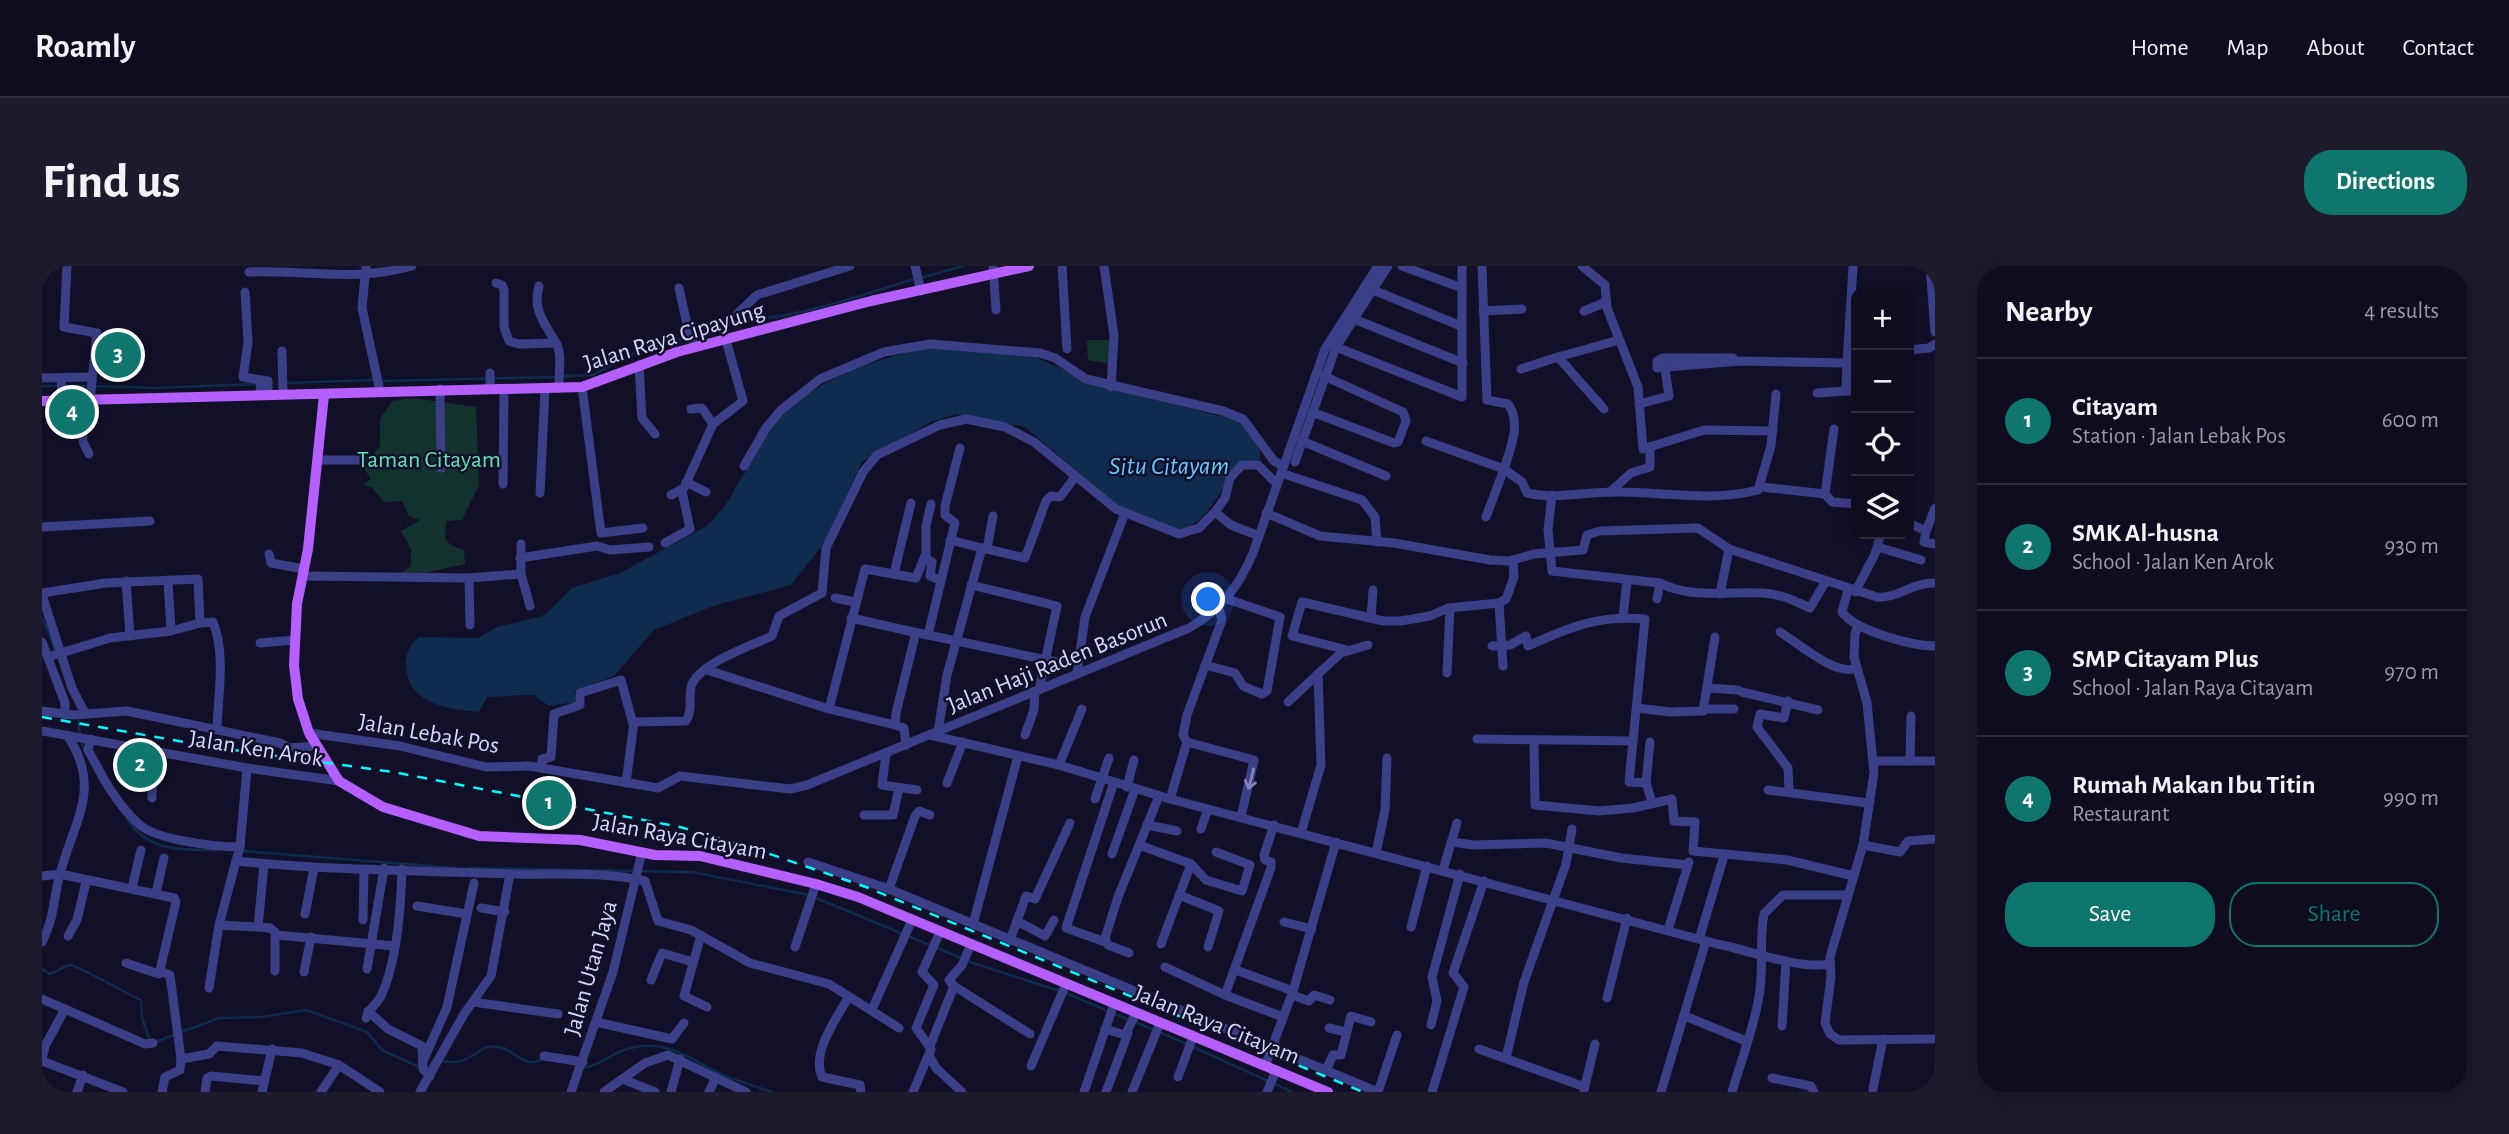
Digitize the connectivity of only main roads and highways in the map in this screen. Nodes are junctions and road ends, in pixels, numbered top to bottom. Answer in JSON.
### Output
{"nodes":[{"id":1,"x":1029,"y":266,"type":"edge"},
{"id":2,"x":994,"y":270,"type":"edge"},
{"id":3,"x":324,"y":395,"type":"junction"},
{"id":4,"x":42,"y":401,"type":"edge"},
{"id":5,"x":1328,"y":1092,"type":"edge"}],
"edges":[{"from":1,"to":2,"type":"main road","name":"Jalan Raya Cipayung"},
{"from":2,"to":3,"type":"main road","name":"Jalan Raya Cipayung"},
{"from":3,"to":4,"type":"main road"},
{"from":3,"to":5,"type":"main road","name":"Jalan Raya Citayam"}]}
